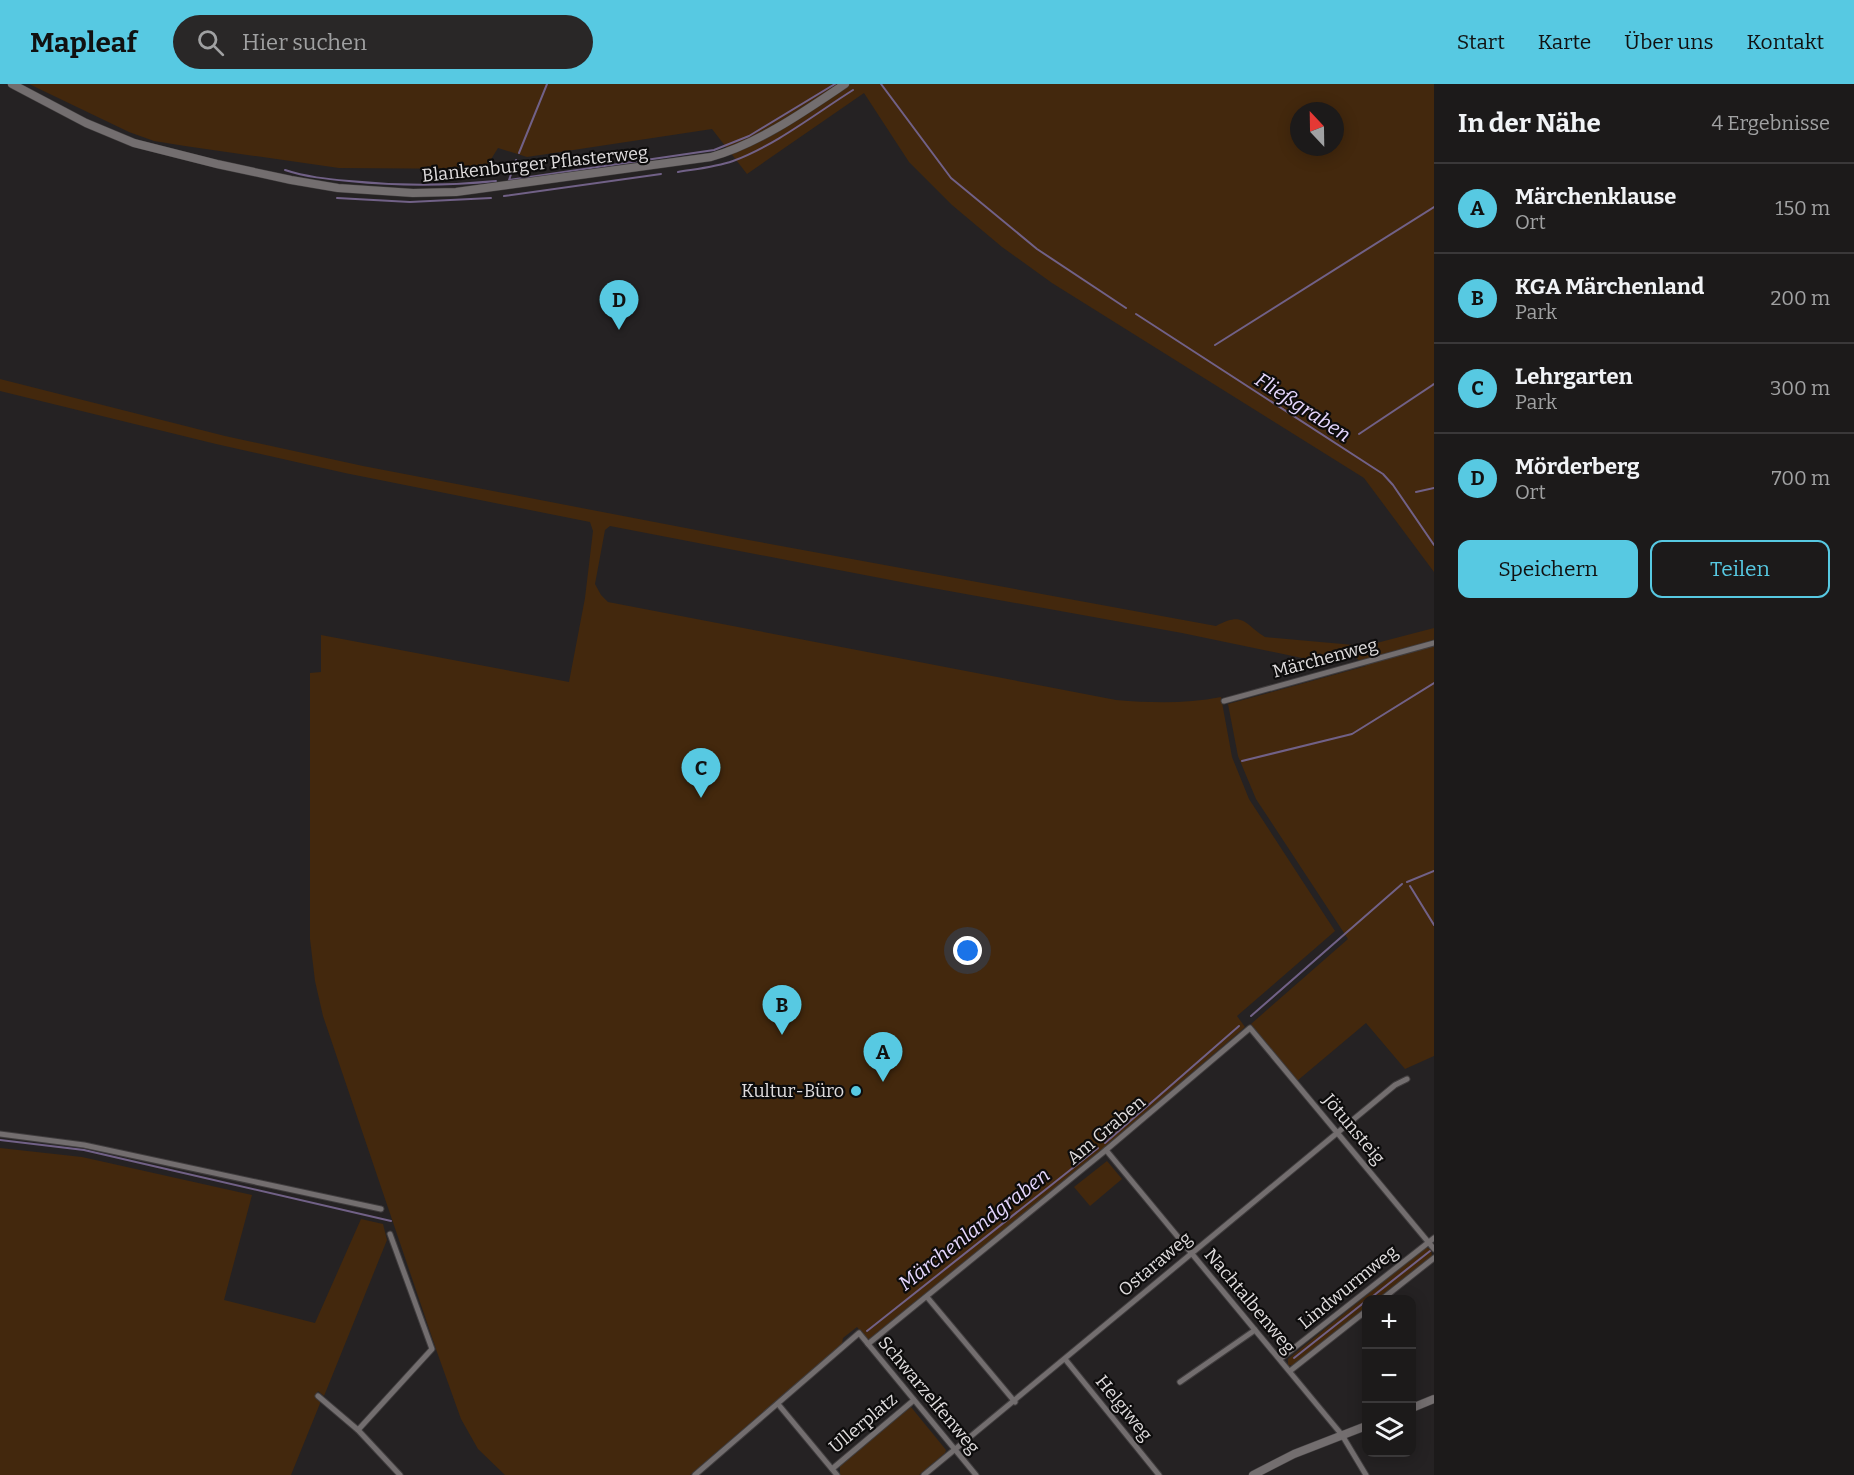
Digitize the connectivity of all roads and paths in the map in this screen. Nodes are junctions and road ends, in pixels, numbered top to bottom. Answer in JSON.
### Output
{"nodes":[{"id":1,"x":12,"y":84,"type":"edge"},
{"id":2,"x":845,"y":84,"type":"edge"},
{"id":3,"x":1434,"y":643,"type":"edge"},
{"id":4,"x":1224,"y":701,"type":"dead end"},
{"id":5,"x":1250,"y":1028,"type":"joint"},
{"id":6,"x":1407,"y":1079,"type":"dead end"},
{"id":7,"x":1338,"y":1132,"type":"junction"},
{"id":8,"x":0,"y":1134,"type":"edge"},
{"id":9,"x":1106,"y":1150,"type":"junction"},
{"id":10,"x":381,"y":1209,"type":"dead end"},
{"id":11,"x":390,"y":1234,"type":"dead end"},
{"id":12,"x":1434,"y":1238,"type":"edge"},
{"id":13,"x":1428,"y":1242,"type":"junction"},
{"id":14,"x":1434,"y":1249,"type":"edge"},
{"id":15,"x":1191,"y":1254,"type":"junction"},
{"id":16,"x":1434,"y":1258,"type":"edge"},
{"id":17,"x":1386,"y":1295,"type":"edge"},
{"id":18,"x":927,"y":1297,"type":"junction"},
{"id":19,"x":1362,"y":1314,"type":"edge"},
{"id":20,"x":1256,"y":1330,"type":"junction"},
{"id":21,"x":868,"y":1344,"type":"junction"},
{"id":22,"x":1065,"y":1359,"type":"junction"},
{"id":23,"x":1281,"y":1359,"type":"junction"},
{"id":24,"x":1290,"y":1371,"type":"junction"},
{"id":25,"x":1180,"y":1382,"type":"dead end"},
{"id":26,"x":318,"y":1396,"type":"dead end"},
{"id":27,"x":1434,"y":1399,"type":"edge"},
{"id":28,"x":914,"y":1400,"type":"junction"},
{"id":29,"x":1015,"y":1402,"type":"junction"},
{"id":30,"x":778,"y":1404,"type":"junction"},
{"id":31,"x":1416,"y":1406,"type":"edge"},
{"id":32,"x":1362,"y":1428,"type":"edge"},
{"id":33,"x":358,"y":1430,"type":"junction"},
{"id":34,"x":1342,"y":1435,"type":"junction"},
{"id":35,"x":956,"y":1450,"type":"junction"},
{"id":36,"x":832,"y":1469,"type":"junction"},
{"id":37,"x":400,"y":1475,"type":"edge"},
{"id":38,"x":695,"y":1475,"type":"edge"},
{"id":39,"x":837,"y":1475,"type":"edge"},
{"id":40,"x":924,"y":1475,"type":"edge"},
{"id":41,"x":976,"y":1475,"type":"edge"},
{"id":42,"x":1159,"y":1475,"type":"edge"},
{"id":43,"x":1253,"y":1475,"type":"edge"},
{"id":44,"x":1366,"y":1475,"type":"edge"}],
"edges":[{"from":1,"to":2,"type":"main road","name":"Blankenburger Pflasterweg"},
{"from":3,"to":4,"type":"street","name":"Märchenweg"},
{"from":5,"to":7,"type":"street","name":"Jötunsteig"},
{"from":5,"to":9,"type":"street","name":"Am Graben"},
{"from":6,"to":7,"type":"street","name":"Ostaraweg"},
{"from":7,"to":13,"type":"street","name":"Jötunsteig"},
{"from":7,"to":15,"type":"street","name":"Ostaraweg"},
{"from":8,"to":10,"type":"street"},
{"from":9,"to":15,"type":"street","name":"Nachtalbenweg"},
{"from":9,"to":18,"type":"street","name":"Am Graben"},
{"from":11,"to":33,"type":"street"},
{"from":12,"to":13,"type":"street","name":"Lindwurmweg"},
{"from":13,"to":14,"type":"street","name":"Jötunsteig"},
{"from":13,"to":23,"type":"street","name":"Lindwurmweg"},
{"from":15,"to":20,"type":"street","name":"Nachtalbenweg"},
{"from":15,"to":22,"type":"street","name":"Ostaraweg"},
{"from":16,"to":17,"type":"street","name":"Lindwurmweg"},
{"from":18,"to":21,"type":"street","name":"Am Graben"},
{"from":18,"to":29,"type":"street"},
{"from":19,"to":24,"type":"street","name":"Lindwurmweg"},
{"from":20,"to":23,"type":"street","name":"Nachtalbenweg"},
{"from":20,"to":25,"type":"street"},
{"from":21,"to":28,"type":"street","name":"Schwarzelfenweg"},
{"from":21,"to":30,"type":"street","name":"Schwarzelfenweg"},
{"from":22,"to":29,"type":"street","name":"Ostaraweg"},
{"from":22,"to":42,"type":"street","name":"Helgiweg"},
{"from":23,"to":24,"type":"street","name":"Nachtalbenweg"},
{"from":24,"to":34,"type":"street","name":"Nachtalbenweg"},
{"from":26,"to":33,"type":"street"},
{"from":27,"to":31,"type":"main road"},
{"from":28,"to":35,"type":"street","name":"Schwarzelfenweg"},
{"from":28,"to":36,"type":"street","name":"Ullerplatz"},
{"from":29,"to":35,"type":"street","name":"Ostaraweg"},
{"from":30,"to":36,"type":"street"},
{"from":30,"to":38,"type":"street"},
{"from":32,"to":34,"type":"main road"},
{"from":33,"to":37,"type":"street"},
{"from":34,"to":43,"type":"main road"},
{"from":34,"to":44,"type":"street","name":"Nachtalbenweg"},
{"from":35,"to":40,"type":"street","name":"Ostaraweg"},
{"from":35,"to":41,"type":"street","name":"Schwarzelfenweg"},
{"from":36,"to":39,"type":"street"}]}
